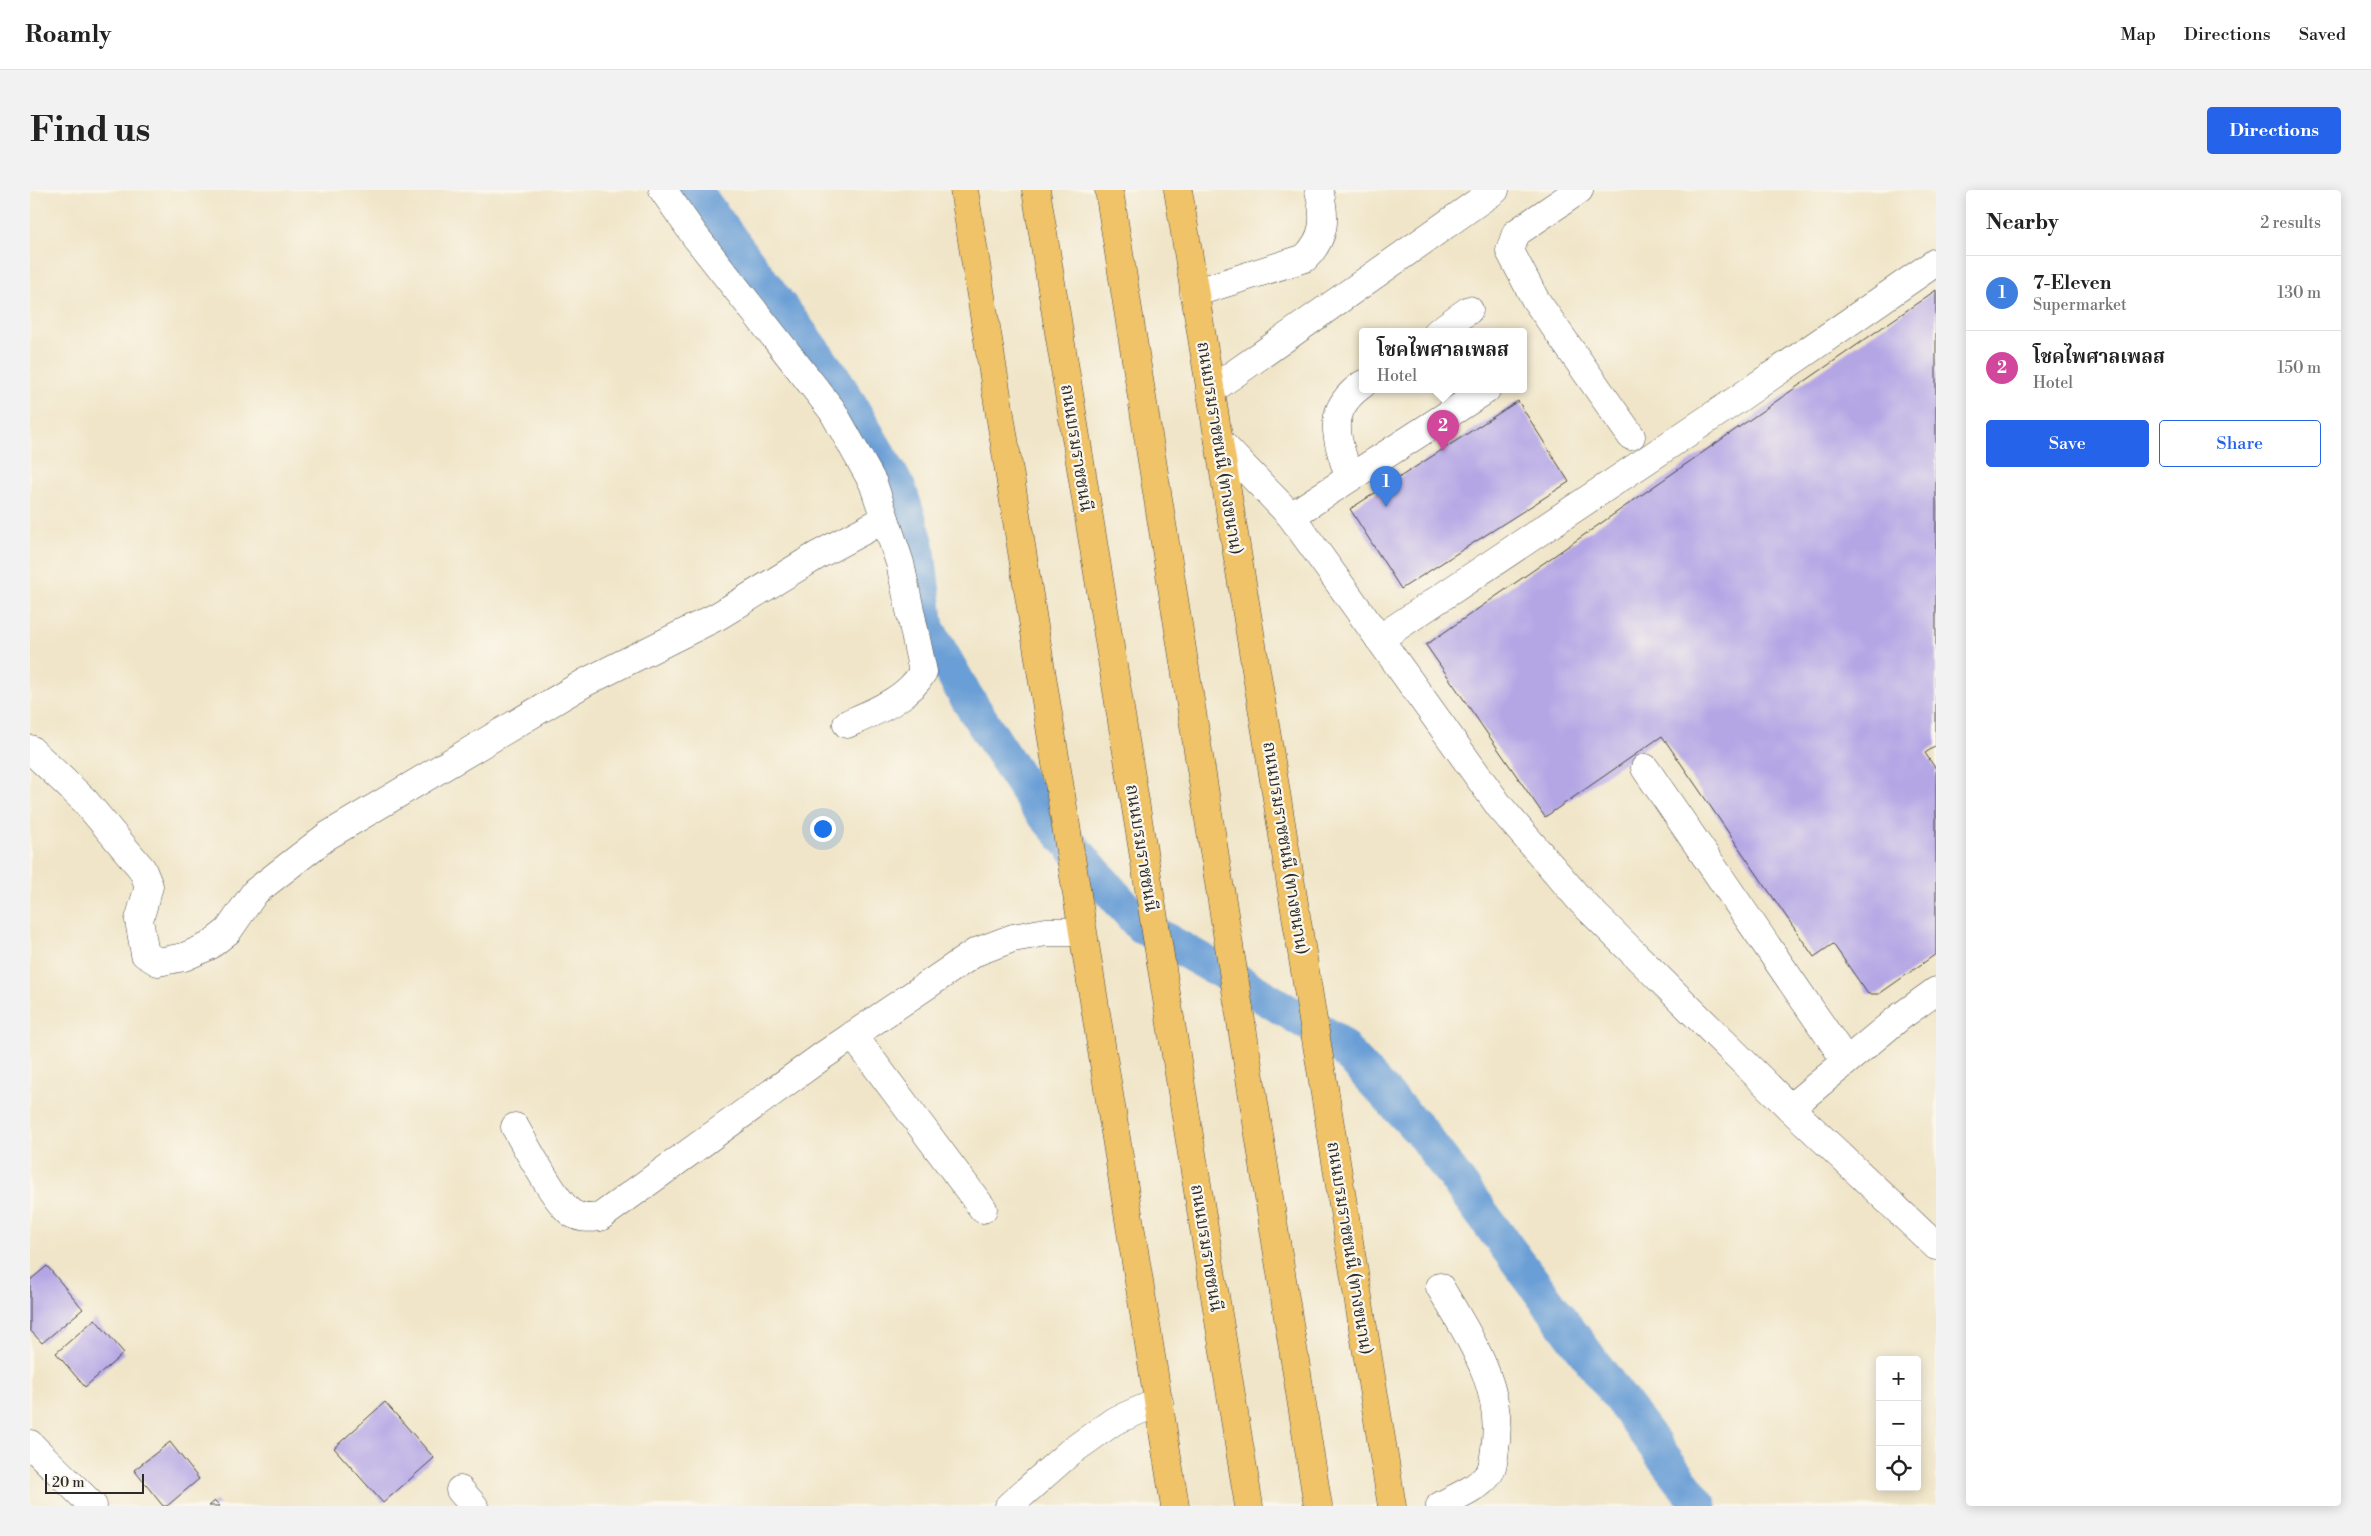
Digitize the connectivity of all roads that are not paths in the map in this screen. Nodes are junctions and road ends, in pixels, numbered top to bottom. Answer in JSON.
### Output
{"nodes":[{"id":1,"x":663,"y":190,"type":"edge"},
{"id":2,"x":964,"y":190,"type":"edge"},
{"id":3,"x":1036,"y":190,"type":"edge"},
{"id":4,"x":1109,"y":190,"type":"edge"},
{"id":5,"x":1178,"y":190,"type":"edge"},
{"id":6,"x":1319,"y":190,"type":"edge"},
{"id":7,"x":1495,"y":190,"type":"edge"},
{"id":8,"x":1579,"y":190,"type":"edge"},
{"id":9,"x":1936,"y":262,"type":"edge"},
{"id":10,"x":1194,"y":293,"type":"junction"},
{"id":11,"x":1469,"y":310,"type":"dead end"},
{"id":12,"x":1444,"y":328,"type":"edge"},
{"id":13,"x":1359,"y":387,"type":"edge"},
{"id":14,"x":1210,"y":391,"type":"junction"},
{"id":15,"x":1481,"y":393,"type":"edge"},
{"id":16,"x":1631,"y":436,"type":"dead end"},
{"id":17,"x":1219,"y":441,"type":"junction"},
{"id":18,"x":1349,"y":478,"type":"junction"},
{"id":19,"x":1291,"y":516,"type":"junction"},
{"id":20,"x":885,"y":519,"type":"junction"},
{"id":21,"x":1379,"y":639,"type":"junction"},
{"id":22,"x":847,"y":724,"type":"dead end"},
{"id":23,"x":30,"y":750,"type":"edge"},
{"id":24,"x":1644,"y":768,"type":"dead end"},
{"id":25,"x":1081,"y":925,"type":"junction"},
{"id":26,"x":1936,"y":991,"type":"edge"},
{"id":27,"x":853,"y":1035,"type":"junction"},
{"id":28,"x":1846,"y":1061,"type":"junction"},
{"id":29,"x":1790,"y":1108,"type":"junction"},
{"id":30,"x":515,"y":1127,"type":"dead end"},
{"id":31,"x":983,"y":1209,"type":"dead end"},
{"id":32,"x":1936,"y":1246,"type":"edge"},
{"id":33,"x":1440,"y":1287,"type":"dead end"},
{"id":34,"x":1159,"y":1402,"type":"junction"},
{"id":35,"x":30,"y":1444,"type":"edge"},
{"id":36,"x":93,"y":1506,"type":"edge"},
{"id":37,"x":1009,"y":1506,"type":"edge"},
{"id":38,"x":1175,"y":1506,"type":"edge"},
{"id":39,"x":1249,"y":1506,"type":"edge"},
{"id":40,"x":1318,"y":1506,"type":"edge"},
{"id":41,"x":1392,"y":1506,"type":"edge"},
{"id":42,"x":1440,"y":1506,"type":"edge"}],
"edges":[{"from":1,"to":20,"type":"street"},
{"from":2,"to":25,"type":"main road"},
{"from":3,"to":39,"type":"main road","name":"ถนนบรมราชชนนี"},
{"from":4,"to":40,"type":"main road"},
{"from":5,"to":10,"type":"main road","name":"ถนนบรมราชชนนี (ทางขนาน)"},
{"from":6,"to":10,"type":"street"},
{"from":7,"to":14,"type":"street"},
{"from":8,"to":16,"type":"street"},
{"from":9,"to":21,"type":"street"},
{"from":10,"to":14,"type":"main road","name":"ถนนบรมราชชนนี (ทางขนาน)"},
{"from":11,"to":12,"type":"street"},
{"from":13,"to":18,"type":"street"},
{"from":14,"to":17,"type":"main road","name":"ถนนบรมราชชนนี (ทางขนาน)"},
{"from":15,"to":18,"type":"street"},
{"from":17,"to":19,"type":"street"},
{"from":17,"to":41,"type":"main road","name":"ถนนบรมราชชนนี (ทางขนาน)"},
{"from":18,"to":19,"type":"street"},
{"from":19,"to":21,"type":"street"},
{"from":20,"to":22,"type":"street"},
{"from":20,"to":23,"type":"street"},
{"from":21,"to":29,"type":"street"},
{"from":24,"to":28,"type":"street"},
{"from":25,"to":27,"type":"street"},
{"from":25,"to":34,"type":"main road"},
{"from":26,"to":28,"type":"street"},
{"from":27,"to":30,"type":"street"},
{"from":27,"to":31,"type":"street"},
{"from":28,"to":29,"type":"street"},
{"from":29,"to":32,"type":"street"},
{"from":33,"to":42,"type":"street"},
{"from":34,"to":37,"type":"street"},
{"from":34,"to":38,"type":"main road"},
{"from":35,"to":36,"type":"street"}]}
